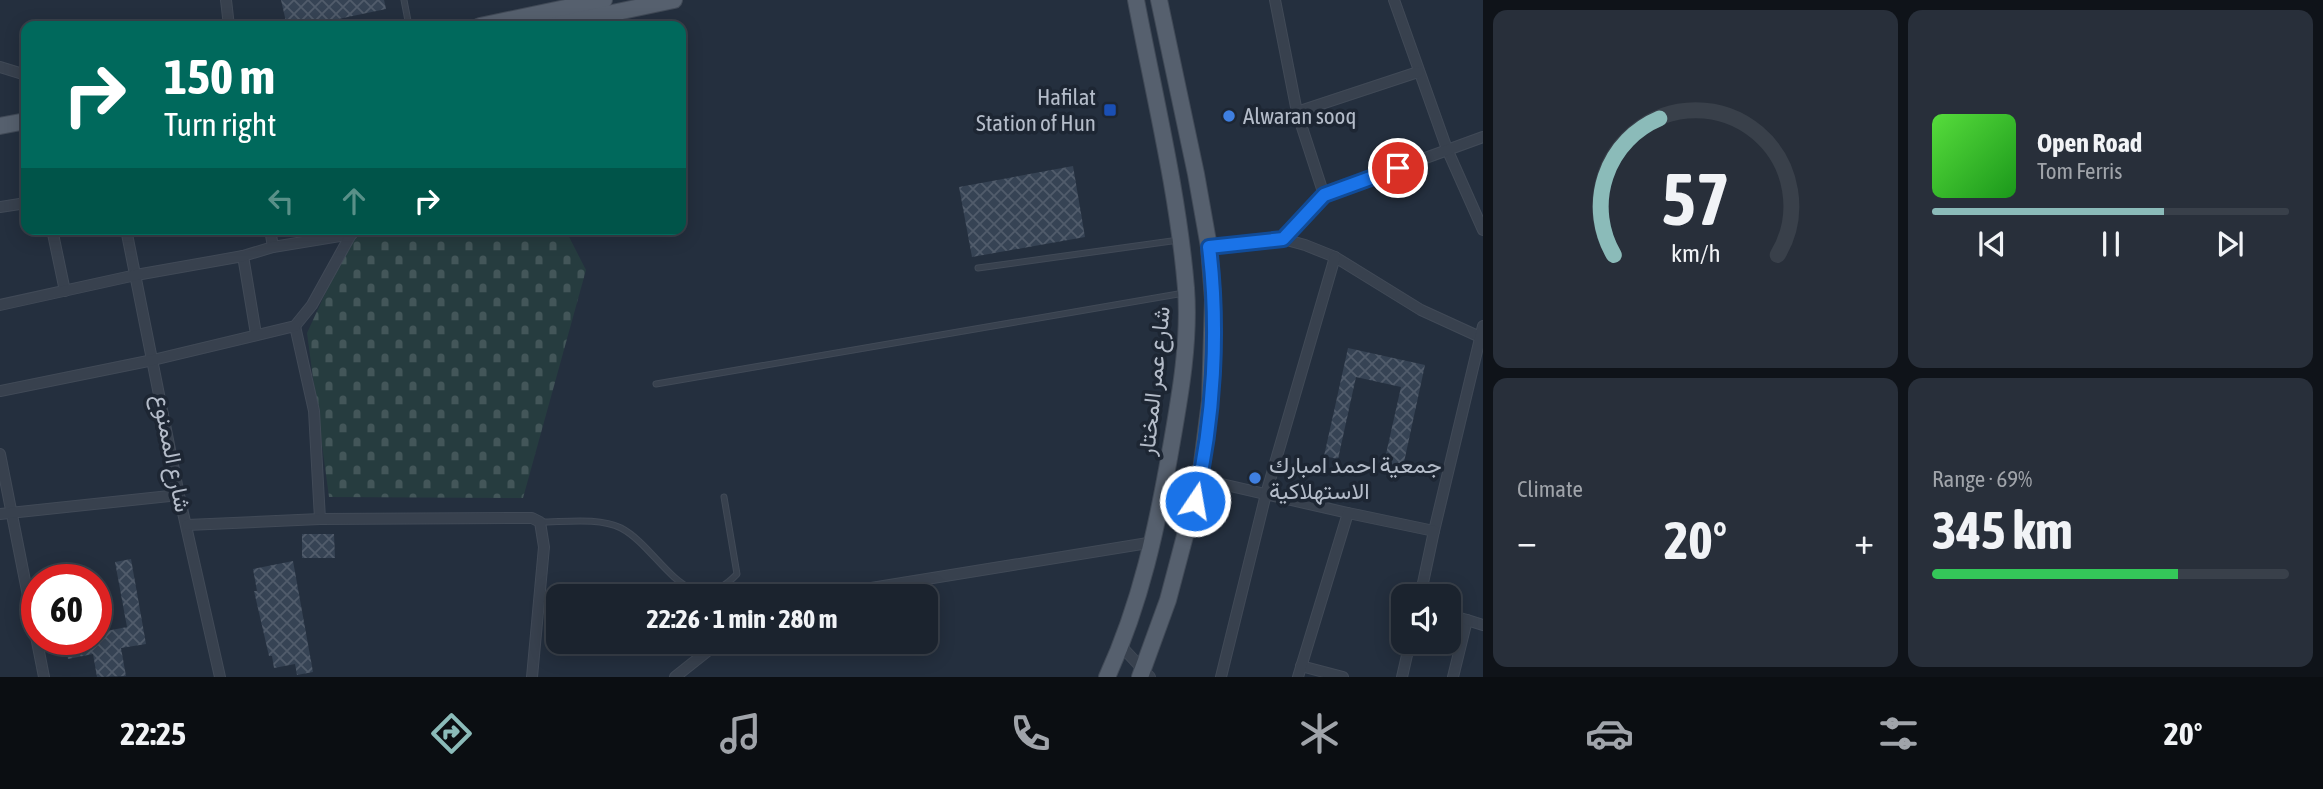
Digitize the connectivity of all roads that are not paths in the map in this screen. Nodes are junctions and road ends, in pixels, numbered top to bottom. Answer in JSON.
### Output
{"nodes":[{"id":1,"x":226,"y":0,"type":"edge"},
{"id":2,"x":404,"y":0,"type":"edge"},
{"id":3,"x":674,"y":0,"type":"edge"},
{"id":4,"x":1136,"y":0,"type":"edge"},
{"id":5,"x":1159,"y":0,"type":"edge"},
{"id":6,"x":1275,"y":0,"type":"edge"},
{"id":7,"x":1394,"y":0,"type":"edge"},
{"id":8,"x":601,"y":4,"type":"edge"},
{"id":9,"x":228,"y":21,"type":"edge"},
{"id":10,"x":408,"y":21,"type":"edge"},
{"id":11,"x":508,"y":21,"type":"edge"},
{"id":12,"x":562,"y":21,"type":"edge"},
{"id":13,"x":0,"y":67,"type":"edge"},
{"id":14,"x":1418,"y":72,"type":"junction"},
{"id":15,"x":21,"y":73,"type":"edge"},
{"id":16,"x":1297,"y":112,"type":"junction"},
{"id":17,"x":21,"y":122,"type":"edge"},
{"id":18,"x":0,"y":126,"type":"edge"},
{"id":19,"x":21,"y":133,"type":"edge"},
{"id":20,"x":0,"y":137,"type":"edge"},
{"id":21,"x":1483,"y":137,"type":"edge"},
{"id":22,"x":1447,"y":149,"type":"junction"},
{"id":23,"x":1324,"y":195,"type":"junction"},
{"id":24,"x":21,"y":204,"type":"edge"},
{"id":25,"x":0,"y":207,"type":"edge"},
{"id":26,"x":1483,"y":230,"type":"edge"},
{"id":27,"x":53,"y":235,"type":"edge"},
{"id":28,"x":127,"y":235,"type":"edge"},
{"id":29,"x":272,"y":235,"type":"edge"},
{"id":30,"x":337,"y":235,"type":"edge"},
{"id":31,"x":351,"y":235,"type":"edge"},
{"id":32,"x":1283,"y":239,"type":"junction"},
{"id":33,"x":1179,"y":240,"type":"junction"},
{"id":34,"x":274,"y":247,"type":"junction"},
{"id":35,"x":1209,"y":247,"type":"junction"},
{"id":36,"x":243,"y":256,"type":"junction"},
{"id":37,"x":1335,"y":257,"type":"junction"},
{"id":38,"x":978,"y":268,"type":"dead end"},
{"id":39,"x":136,"y":275,"type":"junction"},
{"id":40,"x":65,"y":290,"type":"junction"},
{"id":41,"x":1186,"y":298,"type":"junction"},
{"id":42,"x":1213,"y":299,"type":"junction"},
{"id":43,"x":0,"y":305,"type":"edge"},
{"id":44,"x":295,"y":326,"type":"junction"},
{"id":45,"x":1481,"y":332,"type":"edge"},
{"id":46,"x":257,"y":334,"type":"junction"},
{"id":47,"x":153,"y":360,"type":"junction"},
{"id":48,"x":656,"y":384,"type":"dead end"},
{"id":49,"x":0,"y":391,"type":"edge"},
{"id":50,"x":0,"y":454,"type":"edge"},
{"id":51,"x":1200,"y":479,"type":"junction"},
{"id":52,"x":1266,"y":494,"type":"junction"},
{"id":53,"x":179,"y":495,"type":"junction"},
{"id":54,"x":724,"y":497,"type":"dead end"},
{"id":55,"x":5,"y":513,"type":"edge"},
{"id":56,"x":1348,"y":513,"type":"junction"},
{"id":57,"x":320,"y":519,"type":"junction"},
{"id":58,"x":540,"y":522,"type":"junction"},
{"id":59,"x":187,"y":525,"type":"junction"},
{"id":60,"x":1434,"y":531,"type":"junction"},
{"id":61,"x":1154,"y":542,"type":"junction"},
{"id":62,"x":896,"y":584,"type":"edge"},
{"id":63,"x":1423,"y":584,"type":"edge"},
{"id":64,"x":1461,"y":618,"type":"edge"},
{"id":65,"x":1467,"y":620,"type":"junction"},
{"id":66,"x":1483,"y":625,"type":"edge"},
{"id":67,"x":1121,"y":646,"type":"junction"},
{"id":68,"x":704,"y":654,"type":"edge"},
{"id":69,"x":1407,"y":654,"type":"edge"},
{"id":70,"x":1299,"y":672,"type":"edge"},
{"id":71,"x":1144,"y":675,"type":"edge"},
{"id":72,"x":44,"y":677,"type":"edge"},
{"id":73,"x":220,"y":677,"type":"edge"},
{"id":74,"x":532,"y":677,"type":"edge"},
{"id":75,"x":675,"y":677,"type":"edge"},
{"id":76,"x":1107,"y":677,"type":"edge"},
{"id":77,"x":1221,"y":677,"type":"edge"},
{"id":78,"x":1343,"y":677,"type":"edge"},
{"id":79,"x":1402,"y":677,"type":"edge"},
{"id":80,"x":1453,"y":677,"type":"edge"}],
"edges":[{"from":1,"to":9,"type":"street"},
{"from":2,"to":10,"type":"lane"},
{"from":3,"to":8,"type":"main road"},
{"from":4,"to":33,"type":"main road","name":"شارع عمر المختار"},
{"from":5,"to":35,"type":"main road"},
{"from":6,"to":16,"type":"street"},
{"from":7,"to":14,"type":"street"},
{"from":8,"to":11,"type":"main road"},
{"from":8,"to":12,"type":"main road"},
{"from":13,"to":15,"type":"street"},
{"from":14,"to":16,"type":"street"},
{"from":14,"to":22,"type":"street"},
{"from":16,"to":23,"type":"street"},
{"from":17,"to":18,"type":"main road"},
{"from":19,"to":20,"type":"main road"},
{"from":21,"to":22,"type":"street"},
{"from":22,"to":23,"type":"street"},
{"from":22,"to":26,"type":"street"},
{"from":23,"to":32,"type":"street"},
{"from":24,"to":25,"type":"street"},
{"from":27,"to":40,"type":"street"},
{"from":28,"to":39,"type":"street","name":"شارع الممنوع"},
{"from":29,"to":34,"type":"street"},
{"from":30,"to":34,"type":"street"},
{"from":31,"to":44,"type":"street"},
{"from":32,"to":35,"type":"street"},
{"from":32,"to":37,"type":"street"},
{"from":33,"to":38,"type":"lane"},
{"from":33,"to":41,"type":"main road","name":"شارع عمر المختار"},
{"from":34,"to":36,"type":"street"},
{"from":35,"to":42,"type":"main road"},
{"from":36,"to":39,"type":"street"},
{"from":36,"to":46,"type":"street"},
{"from":37,"to":45,"type":"street"},
{"from":37,"to":52,"type":"street"},
{"from":39,"to":40,"type":"street"},
{"from":39,"to":47,"type":"street","name":"شارع الممنوع"},
{"from":40,"to":43,"type":"street"},
{"from":41,"to":42,"type":"main road"},
{"from":41,"to":48,"type":"lane"},
{"from":41,"to":61,"type":"main road","name":"شارع عمر المختار"},
{"from":42,"to":51,"type":"main road"},
{"from":44,"to":46,"type":"street"},
{"from":44,"to":57,"type":"street"},
{"from":45,"to":60,"type":"street"},
{"from":46,"to":47,"type":"street"},
{"from":47,"to":49,"type":"street"},
{"from":47,"to":53,"type":"street","name":"شارع الممنوع"},
{"from":50,"to":55,"type":"street"},
{"from":51,"to":52,"type":"street"},
{"from":51,"to":71,"type":"main road"},
{"from":52,"to":56,"type":"street"},
{"from":52,"to":77,"type":"street"},
{"from":53,"to":55,"type":"street"},
{"from":53,"to":59,"type":"street","name":"شارع الممنوع"},
{"from":54,"to":58,"type":"lane"},
{"from":55,"to":72,"type":"street"},
{"from":56,"to":60,"type":"street"},
{"from":56,"to":70,"type":"street"},
{"from":57,"to":58,"type":"street"},
{"from":57,"to":59,"type":"street"},
{"from":58,"to":74,"type":"street"},
{"from":59,"to":73,"type":"street","name":"شارع الممنوع"},
{"from":60,"to":63,"type":"street"},
{"from":61,"to":62,"type":"street"},
{"from":61,"to":67,"type":"main road","name":"شارع عمر المختار"},
{"from":64,"to":65,"type":"street"},
{"from":65,"to":66,"type":"street"},
{"from":65,"to":80,"type":"street"},
{"from":67,"to":71,"type":"street"},
{"from":67,"to":76,"type":"main road","name":"شارع عمر المختار"},
{"from":68,"to":75,"type":"street"},
{"from":69,"to":79,"type":"street"},
{"from":70,"to":78,"type":"street"}]}
